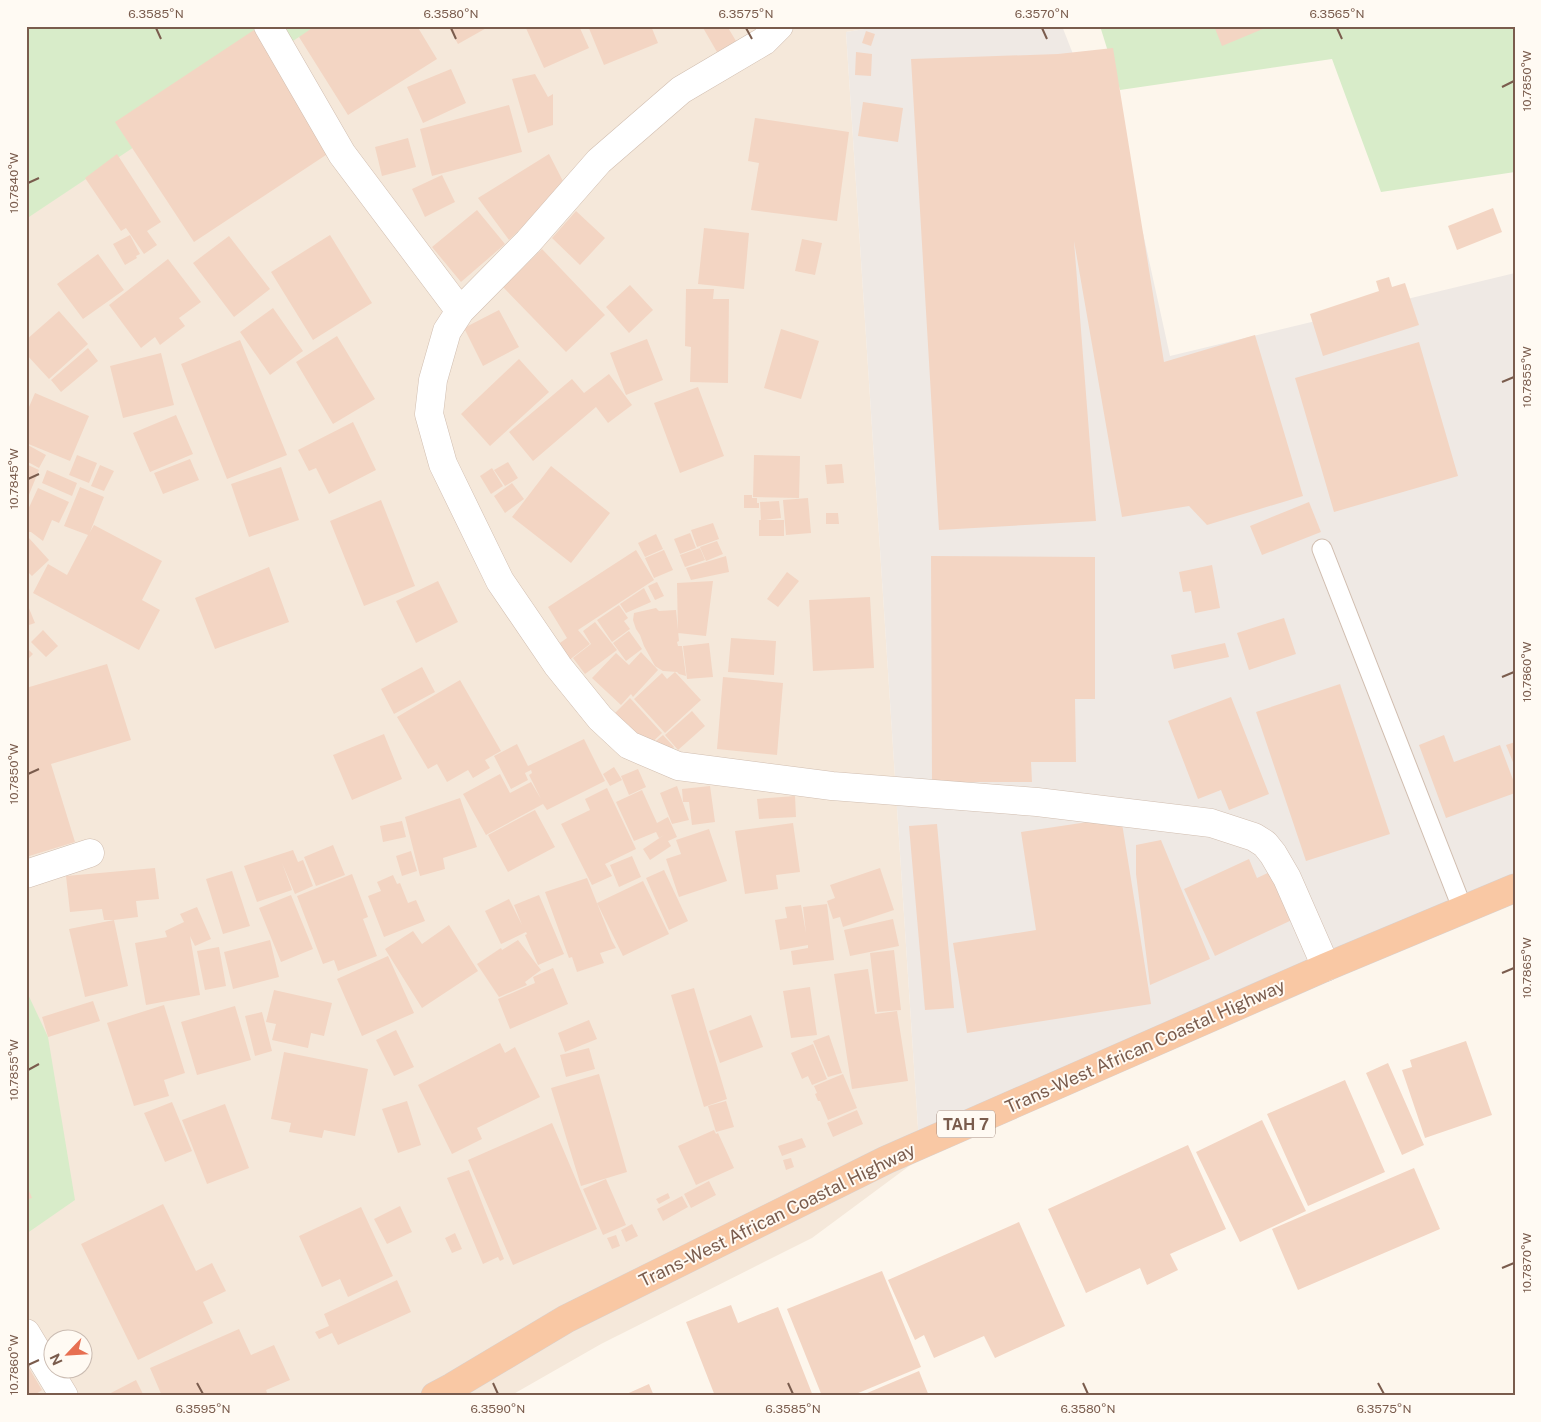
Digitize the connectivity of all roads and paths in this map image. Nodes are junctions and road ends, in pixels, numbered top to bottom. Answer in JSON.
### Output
{"nodes":[{"id":1,"x":268,"y":26,"type":"edge"},
{"id":2,"x":779,"y":26,"type":"edge"},
{"id":3,"x":460,"y":311,"type":"junction"},
{"id":4,"x":1322,"y":549,"type":"dead end"},
{"id":5,"x":90,"y":853,"type":"dead end"},
{"id":6,"x":26,"y":874,"type":"edge"},
{"id":7,"x":1515,"y":888,"type":"edge"},
{"id":8,"x":1463,"y":910,"type":"junction"},
{"id":9,"x":1326,"y":967,"type":"junction"},
{"id":10,"x":26,"y":1333,"type":"edge"},
{"id":11,"x":64,"y":1396,"type":"edge"},
{"id":12,"x":435,"y":1396,"type":"edge"}],
"edges":[{"from":1,"to":3,"type":"street"},
{"from":2,"to":3,"type":"street"},
{"from":3,"to":9,"type":"street"},
{"from":4,"to":8,"type":"lane"},
{"from":5,"to":6,"type":"street"},
{"from":7,"to":8,"type":"highway","name":"Trans-West African Coastal Highway","number":"TAH 7"},
{"from":8,"to":9,"type":"highway","name":"Trans-West African Coastal Highway","number":"TAH 7"},
{"from":9,"to":12,"type":"highway","name":"Trans-West African Coastal Highway","number":"TAH 7"},
{"from":10,"to":11,"type":"street"}]}
